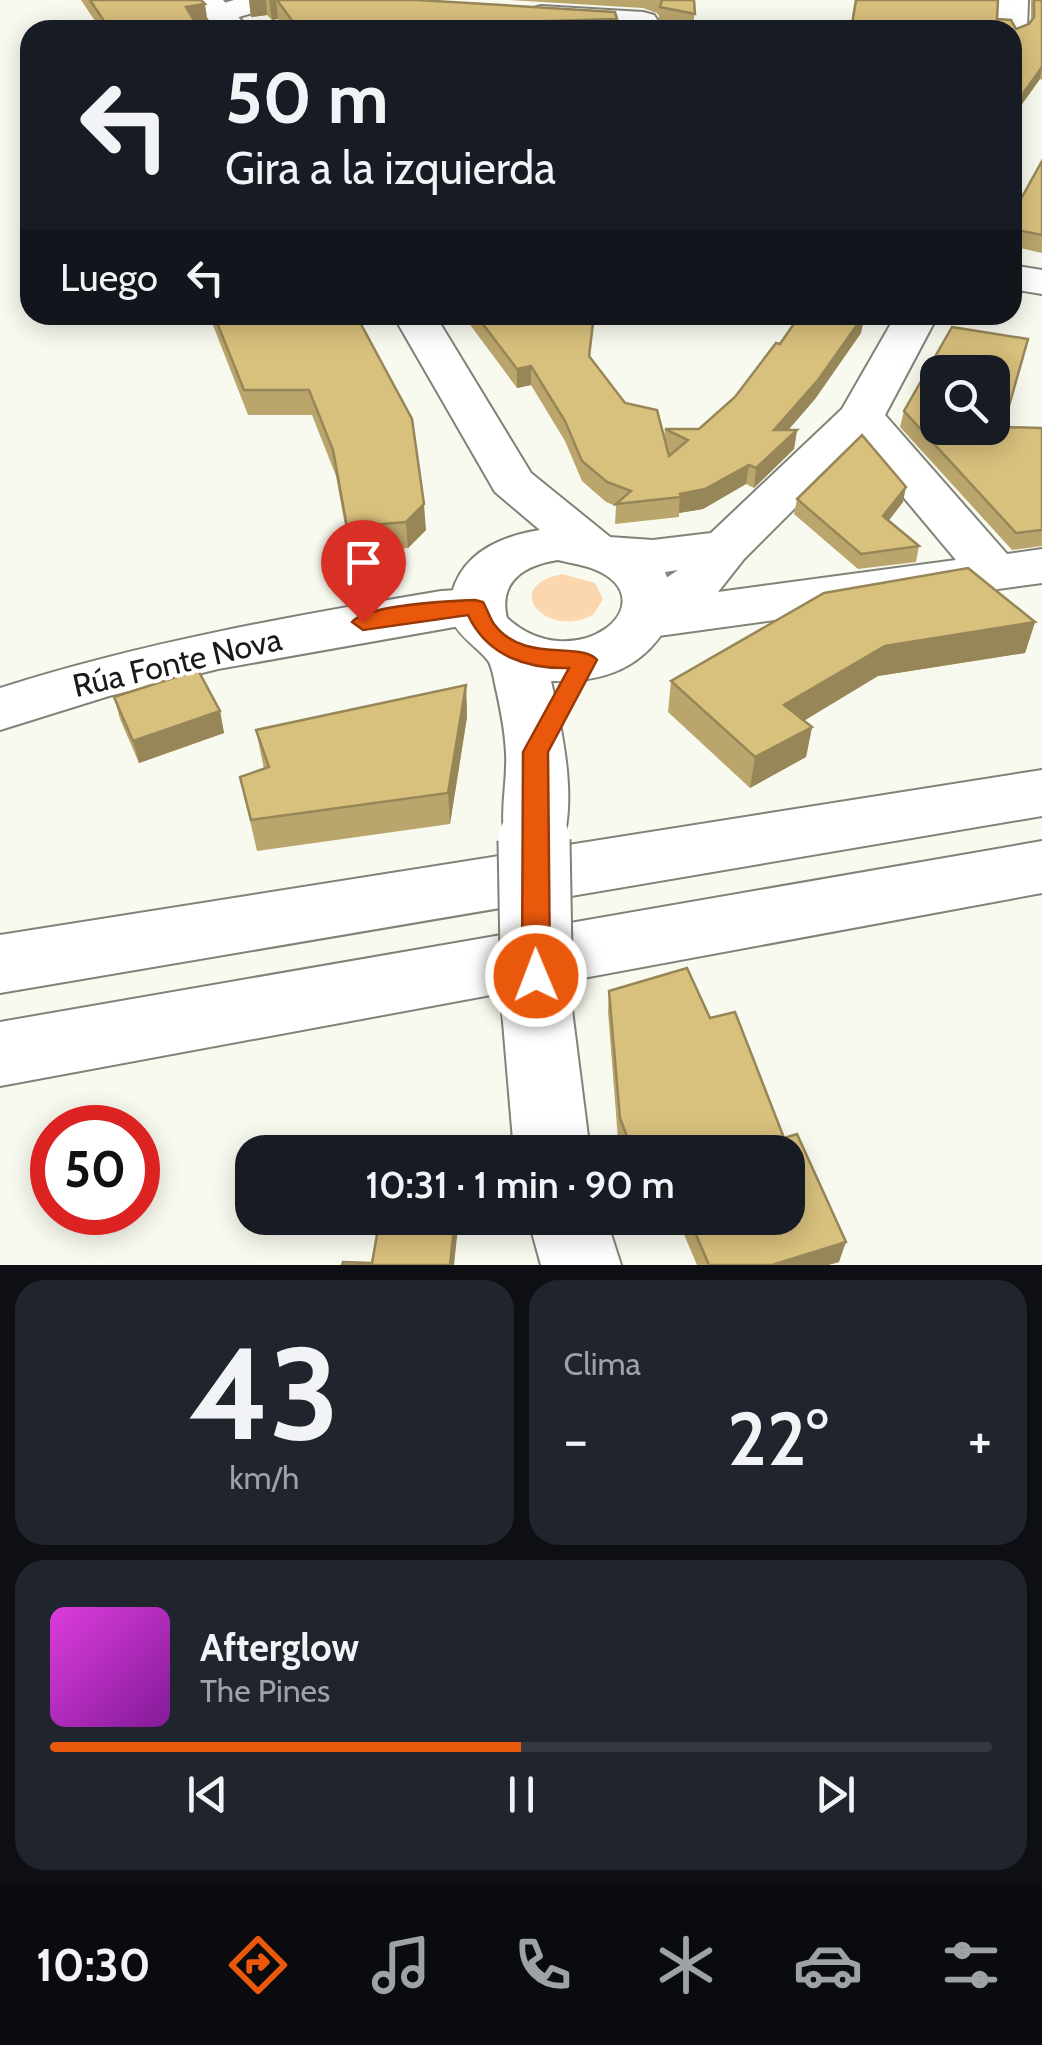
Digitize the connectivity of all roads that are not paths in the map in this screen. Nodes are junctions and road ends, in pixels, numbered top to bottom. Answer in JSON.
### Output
{"nodes":[{"id":1,"x":266,"y":0,"type":"edge"},
{"id":2,"x":508,"y":13,"type":"edge"},
{"id":3,"x":221,"y":14,"type":"edge"},
{"id":4,"x":626,"y":20,"type":"edge"},
{"id":5,"x":420,"y":325,"type":"edge"},
{"id":6,"x":912,"y":325,"type":"edge"},
{"id":7,"x":861,"y":416,"type":"junction"},
{"id":8,"x":512,"y":482,"type":"junction"},
{"id":9,"x":726,"y":547,"type":"junction"},
{"id":10,"x":602,"y":551,"type":"junction"},
{"id":11,"x":1019,"y":570,"type":"edge"},
{"id":12,"x":486,"y":586,"type":"junction"},
{"id":13,"x":650,"y":617,"type":"junction"},
{"id":14,"x":513,"y":650,"type":"junction"},
{"id":15,"x":586,"y":660,"type":"junction"},
{"id":16,"x":0,"y":710,"type":"edge"},
{"id":17,"x":536,"y":752,"type":"junction"},
{"id":18,"x":1042,"y":793,"type":"edge"},
{"id":19,"x":1042,"y":867,"type":"edge"},
{"id":20,"x":0,"y":964,"type":"edge"},
{"id":21,"x":0,"y":1054,"type":"edge"},
{"id":22,"x":550,"y":1135,"type":"edge"},
{"id":23,"x":572,"y":1235,"type":"edge"},
{"id":24,"x":580,"y":1265,"type":"edge"}],
"edges":[{"from":1,"to":3,"type":"main road"},
{"from":2,"to":4,"type":"main road"},
{"from":5,"to":8,"type":"main road"},
{"from":6,"to":7,"type":"main road"},
{"from":7,"to":9,"type":"main road"},
{"from":7,"to":11,"type":"main road"},
{"from":8,"to":10,"type":"main road"},
{"from":8,"to":12,"type":"main road"},
{"from":9,"to":10,"type":"main road"},
{"from":9,"to":13,"type":"main road"},
{"from":10,"to":12,"type":"main road"},
{"from":10,"to":13,"type":"main road"},
{"from":11,"to":13,"type":"main road"},
{"from":12,"to":14,"type":"main road"},
{"from":12,"to":16,"type":"main road","name":"Rúa Fonte Nova"},
{"from":13,"to":15,"type":"main road"},
{"from":14,"to":15,"type":"main road"},
{"from":14,"to":17,"type":"main road"},
{"from":15,"to":17,"type":"main road"},
{"from":17,"to":22,"type":"main road","bridge":true},
{"from":18,"to":20,"type":"main road"},
{"from":19,"to":21,"type":"main road"},
{"from":23,"to":24,"type":"main road"}]}
